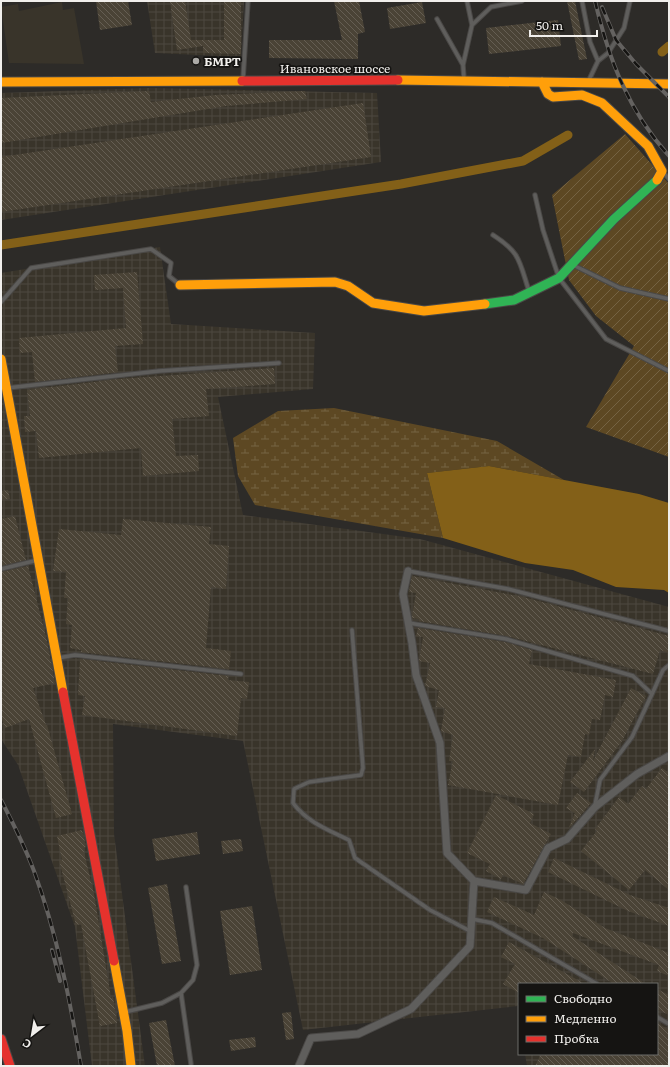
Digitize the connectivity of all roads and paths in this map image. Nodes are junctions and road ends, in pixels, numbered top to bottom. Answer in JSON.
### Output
{"nodes":[{"id":1,"x":248,"y":1,"type":"edge"},
{"id":2,"x":467,"y":1,"type":"edge"},
{"id":3,"x":522,"y":1,"type":"edge"},
{"id":4,"x":582,"y":1,"type":"edge"},
{"id":5,"x":630,"y":1,"type":"edge"},
{"id":6,"x":437,"y":19,"type":"dead end"},
{"id":7,"x":472,"y":25,"type":"junction"},
{"id":8,"x":598,"y":61,"type":"junction"},
{"id":9,"x":463,"y":65,"type":"junction"},
{"id":10,"x":243,"y":80,"type":"junction"},
{"id":11,"x":464,"y":80,"type":"junction"},
{"id":12,"x":1,"y":82,"type":"edge"},
{"id":13,"x":542,"y":82,"type":"junction"},
{"id":14,"x":588,"y":83,"type":"junction"},
{"id":15,"x":669,"y":84,"type":"edge"},
{"id":16,"x":662,"y":171,"type":"junction"},
{"id":17,"x":669,"y":179,"type":"edge"},
{"id":18,"x":535,"y":195,"type":"dead end"},
{"id":19,"x":493,"y":235,"type":"dead end"},
{"id":20,"x":573,"y":264,"type":"junction"},
{"id":21,"x":559,"y":278,"type":"junction"},
{"id":22,"x":180,"y":285,"type":"joint"},
{"id":23,"x":529,"y":292,"type":"junction"},
{"id":24,"x":669,"y":299,"type":"edge"},
{"id":25,"x":1,"y":302,"type":"edge"},
{"id":26,"x":1,"y":359,"type":"edge"},
{"id":27,"x":279,"y":363,"type":"dead end"},
{"id":28,"x":669,"y":371,"type":"edge"},
{"id":29,"x":6,"y":388,"type":"junction"},
{"id":30,"x":39,"y":560,"type":"junction"},
{"id":31,"x":1,"y":569,"type":"edge"},
{"id":32,"x":408,"y":571,"type":"joint"},
{"id":33,"x":407,"y":623,"type":"junction"},
{"id":34,"x":352,"y":630,"type":"dead end"},
{"id":35,"x":669,"y":631,"type":"edge"},
{"id":36,"x":57,"y":658,"type":"junction"},
{"id":37,"x":669,"y":665,"type":"edge"},
{"id":38,"x":241,"y":674,"type":"dead end"},
{"id":39,"x":652,"y":694,"type":"junction"},
{"id":40,"x":669,"y":756,"type":"edge"},
{"id":41,"x":595,"y":806,"type":"junction"},
{"id":42,"x":474,"y":880,"type":"junction"},
{"id":43,"x":186,"y":886,"type":"dead end"},
{"id":44,"x":472,"y":919,"type":"junction"},
{"id":45,"x":471,"y":931,"type":"junction"},
{"id":46,"x":595,"y":983,"type":"edge"},
{"id":47,"x":181,"y":993,"type":"junction"},
{"id":48,"x":124,"y":1012,"type":"junction"},
{"id":49,"x":658,"y":1018,"type":"edge"},
{"id":50,"x":669,"y":1024,"type":"edge"},
{"id":51,"x":1,"y":1039,"type":"edge"},
{"id":52,"x":191,"y":1064,"type":"dead end"},
{"id":53,"x":10,"y":1066,"type":"edge"},
{"id":54,"x":131,"y":1066,"type":"edge"},
{"id":55,"x":299,"y":1066,"type":"edge"}],
"edges":[{"from":1,"to":10,"type":"lane"},
{"from":2,"to":7,"type":"lane"},
{"from":3,"to":7,"type":"lane"},
{"from":4,"to":8,"type":"lane"},
{"from":5,"to":8,"type":"lane"},
{"from":6,"to":9,"type":"lane"},
{"from":7,"to":9,"type":"lane"},
{"from":8,"to":14,"type":"lane"},
{"from":9,"to":11,"type":"lane"},
{"from":10,"to":11,"type":"main road","name":"Ивановское шоссе"},
{"from":10,"to":12,"type":"main road","name":"Ивановское шоссе"},
{"from":11,"to":13,"type":"main road","name":"Ивановское шоссе"},
{"from":13,"to":14,"type":"main road","name":"Ивановское шоссе"},
{"from":13,"to":16,"type":"main road"},
{"from":14,"to":15,"type":"main road","name":"Ивановское шоссе"},
{"from":16,"to":17,"type":"lane"},
{"from":16,"to":20,"type":"main road"},
{"from":18,"to":21,"type":"lane"},
{"from":19,"to":23,"type":"lane"},
{"from":20,"to":21,"type":"main road"},
{"from":20,"to":24,"type":"lane"},
{"from":21,"to":23,"type":"main road"},
{"from":21,"to":28,"type":"lane"},
{"from":22,"to":23,"type":"main road"},
{"from":22,"to":25,"type":"lane"},
{"from":26,"to":29,"type":"main road"},
{"from":27,"to":29,"type":"lane"},
{"from":29,"to":30,"type":"main road"},
{"from":30,"to":31,"type":"lane"},
{"from":30,"to":36,"type":"main road"},
{"from":32,"to":33,"type":"street"},
{"from":32,"to":35,"type":"lane"},
{"from":33,"to":39,"type":"lane"},
{"from":33,"to":42,"type":"street"},
{"from":34,"to":45,"type":"lane"},
{"from":36,"to":38,"type":"lane"},
{"from":36,"to":48,"type":"main road"},
{"from":37,"to":39,"type":"lane"},
{"from":39,"to":41,"type":"lane"},
{"from":40,"to":41,"type":"street"},
{"from":41,"to":42,"type":"street"},
{"from":42,"to":44,"type":"street"},
{"from":43,"to":47,"type":"lane"},
{"from":44,"to":45,"type":"street"},
{"from":44,"to":46,"type":"lane"},
{"from":45,"to":55,"type":"street"},
{"from":47,"to":48,"type":"lane"},
{"from":47,"to":52,"type":"lane"},
{"from":48,"to":54,"type":"main road"},
{"from":49,"to":50,"type":"lane"},
{"from":51,"to":53,"type":"main road"}]}
